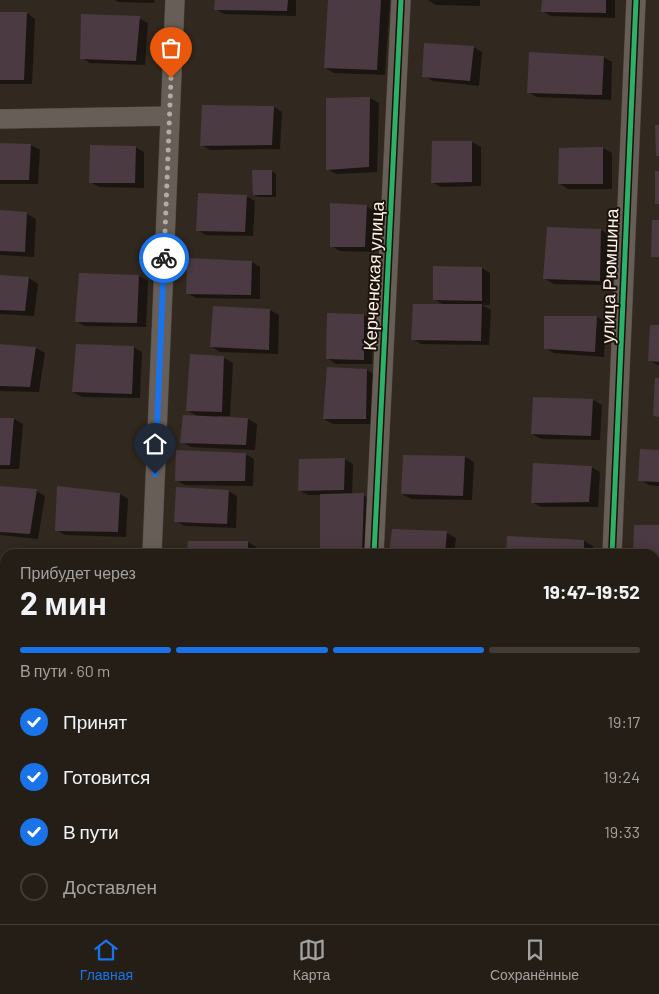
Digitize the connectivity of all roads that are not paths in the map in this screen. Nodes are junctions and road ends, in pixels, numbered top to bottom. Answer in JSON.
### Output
{"nodes":[{"id":1,"x":175,"y":0,"type":"edge"},
{"id":2,"x":401,"y":0,"type":"edge"},
{"id":3,"x":636,"y":0,"type":"edge"},
{"id":4,"x":169,"y":116,"type":"junction"},
{"id":5,"x":0,"y":119,"type":"edge"},
{"id":6,"x":152,"y":549,"type":"edge"},
{"id":7,"x":374,"y":549,"type":"edge"},
{"id":8,"x":612,"y":549,"type":"edge"}],
"edges":[{"from":1,"to":4,"type":"street"},
{"from":2,"to":7,"type":"street","name":"Керченская улица"},
{"from":3,"to":8,"type":"street","name":"улица Рюмшина"},
{"from":4,"to":5,"type":"street"},
{"from":4,"to":6,"type":"street"}]}
